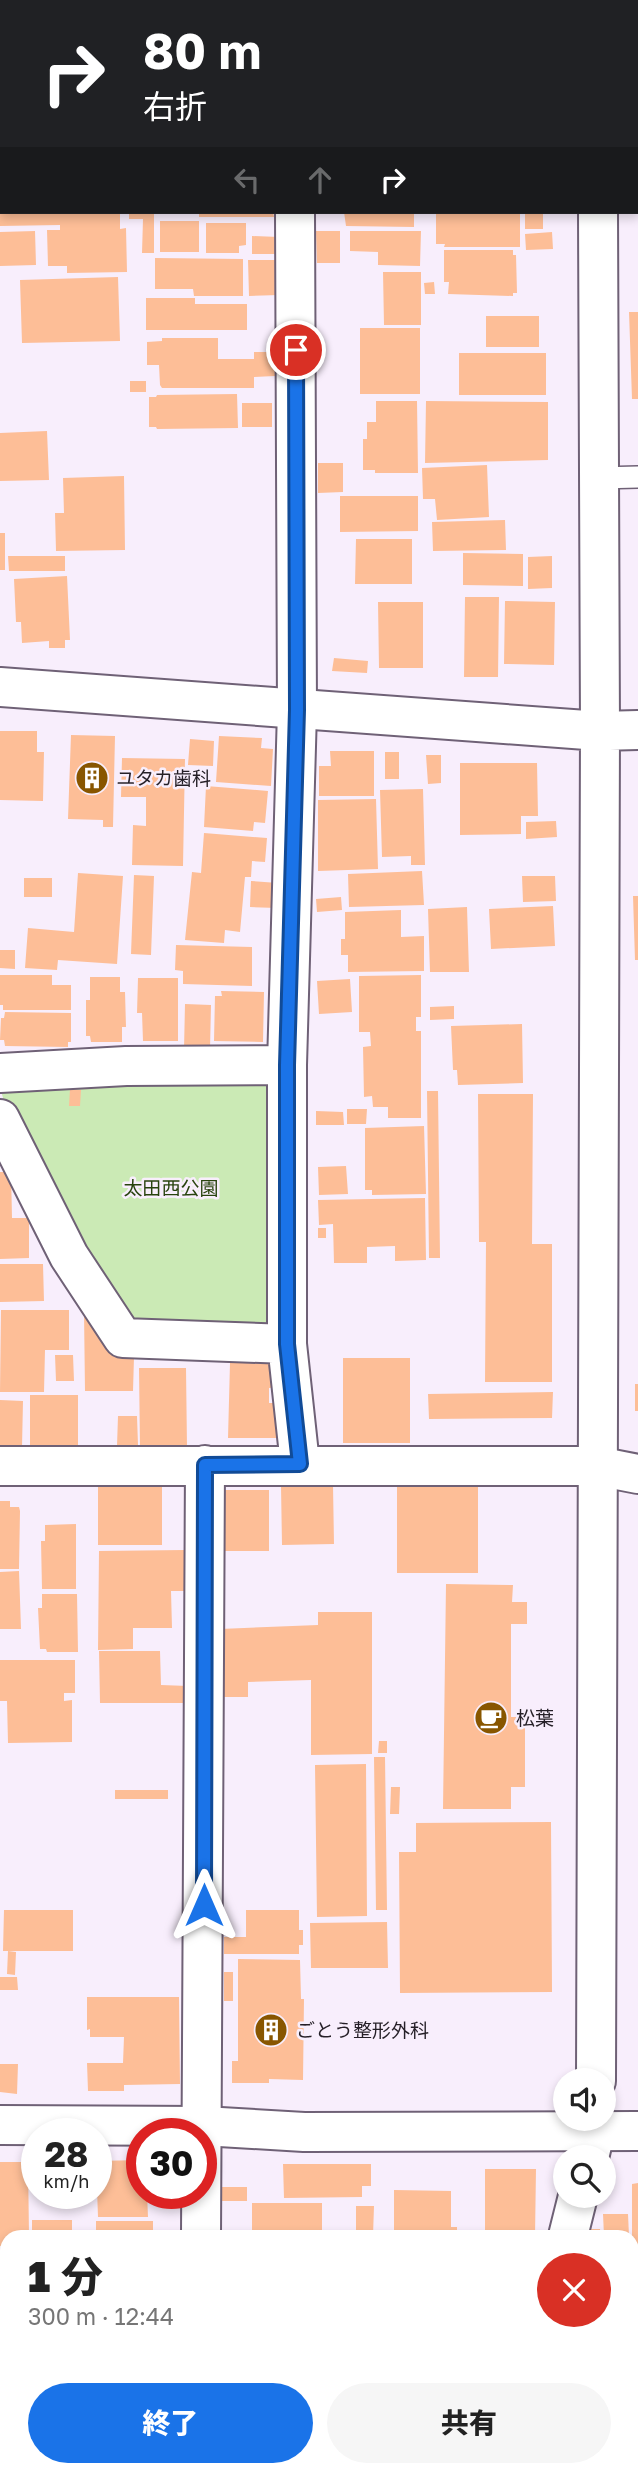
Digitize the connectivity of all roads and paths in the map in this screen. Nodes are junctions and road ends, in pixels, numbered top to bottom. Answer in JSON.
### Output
{"nodes":[{"id":1,"x":295,"y":214,"type":"edge"},
{"id":2,"x":598,"y":214,"type":"edge"},
{"id":3,"x":638,"y":477,"type":"edge"},
{"id":4,"x":599,"y":478,"type":"junction"},
{"id":5,"x":0,"y":687,"type":"edge"},
{"id":6,"x":297,"y":710,"type":"junction"},
{"id":7,"x":638,"y":730,"type":"edge"},
{"id":8,"x":600,"y":731,"type":"junction"},
{"id":9,"x":287,"y":1065,"type":"junction"},
{"id":10,"x":0,"y":1073,"type":"edge"},
{"id":11,"x":0,"y":1119,"type":"edge"},
{"id":12,"x":287,"y":1344,"type":"junction"},
{"id":13,"x":300,"y":1464,"type":"junction"},
{"id":14,"x":205,"y":1465,"type":"junction"},
{"id":15,"x":0,"y":1466,"type":"edge"},
{"id":16,"x":597,"y":1466,"type":"junction"},
{"id":17,"x":638,"y":1474,"type":"edge"},
{"id":18,"x":596,"y":2068,"type":"edge"},
{"id":19,"x":203,"y":2118,"type":"edge"},
{"id":20,"x":0,"y":2125,"type":"edge"},
{"id":21,"x":126,"y":2126,"type":"edge"},
{"id":22,"x":217,"y":2127,"type":"edge"},
{"id":23,"x":638,"y":2131,"type":"edge"},
{"id":24,"x":593,"y":2136,"type":"edge"},
{"id":25,"x":575,"y":2208,"type":"edge"},
{"id":26,"x":201,"y":2209,"type":"edge"},
{"id":27,"x":201,"y":2230,"type":"edge"},
{"id":28,"x":570,"y":2230,"type":"edge"}],
"edges":[{"from":1,"to":6,"type":"street"},
{"from":2,"to":4,"type":"street"},
{"from":3,"to":4,"type":"lane"},
{"from":4,"to":8,"type":"street"},
{"from":5,"to":6,"type":"street"},
{"from":6,"to":8,"type":"street"},
{"from":6,"to":9,"type":"street"},
{"from":7,"to":8,"type":"street"},
{"from":8,"to":16,"type":"street"},
{"from":9,"to":10,"type":"street"},
{"from":9,"to":12,"type":"street"},
{"from":11,"to":12,"type":"street"},
{"from":12,"to":13,"type":"street"},
{"from":13,"to":14,"type":"street"},
{"from":13,"to":16,"type":"street"},
{"from":14,"to":15,"type":"street"},
{"from":14,"to":19,"type":"street"},
{"from":16,"to":17,"type":"street"},
{"from":16,"to":18,"type":"street"},
{"from":20,"to":21,"type":"street"},
{"from":22,"to":24,"type":"street"},
{"from":23,"to":24,"type":"street"},
{"from":25,"to":28,"type":"street"},
{"from":26,"to":27,"type":"street"}]}
